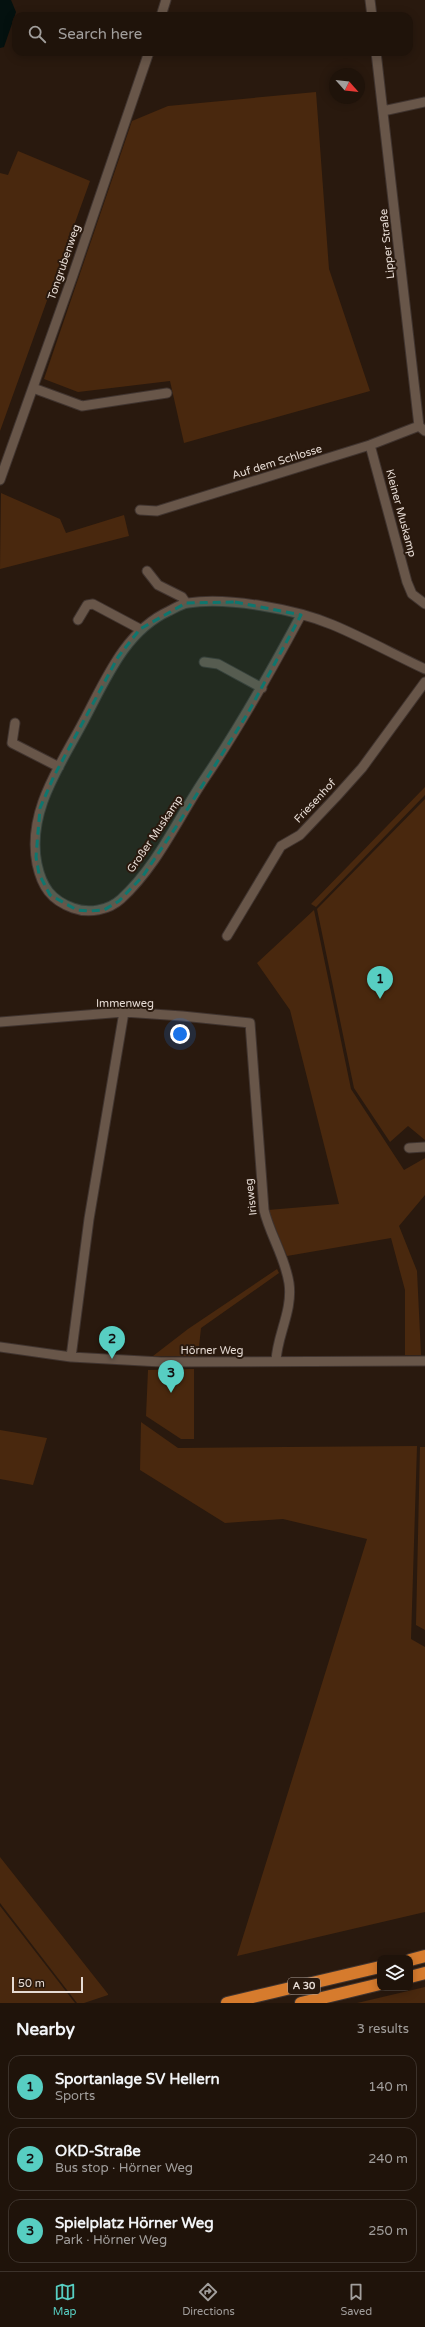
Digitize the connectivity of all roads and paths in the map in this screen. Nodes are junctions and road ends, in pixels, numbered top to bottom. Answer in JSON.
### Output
{"nodes":[{"id":1,"x":166,"y":0,"type":"edge"},
{"id":2,"x":370,"y":0,"type":"edge"},
{"id":3,"x":162,"y":12,"type":"edge"},
{"id":4,"x":372,"y":12,"type":"edge"},
{"id":5,"x":148,"y":56,"type":"edge"},
{"id":6,"x":376,"y":56,"type":"edge"},
{"id":7,"x":425,"y":102,"type":"edge"},
{"id":8,"x":383,"y":111,"type":"junction"},
{"id":9,"x":33,"y":388,"type":"junction"},
{"id":10,"x":167,"y":393,"type":"dead end"},
{"id":11,"x":422,"y":428,"type":"edge"},
{"id":12,"x":370,"y":445,"type":"junction"},
{"id":13,"x":0,"y":480,"type":"edge"},
{"id":14,"x":140,"y":510,"type":"dead end"},
{"id":15,"x":147,"y":571,"type":"dead end"},
{"id":16,"x":186,"y":603,"type":"junction"},
{"id":17,"x":425,"y":604,"type":"edge"},
{"id":18,"x":301,"y":615,"type":"junction"},
{"id":19,"x":78,"y":620,"type":"dead end"},
{"id":20,"x":140,"y":629,"type":"junction"},
{"id":21,"x":204,"y":662,"type":"dead end"},
{"id":22,"x":425,"y":669,"type":"edge"},
{"id":23,"x":425,"y":682,"type":"edge"},
{"id":24,"x":262,"y":688,"type":"junction"},
{"id":25,"x":15,"y":723,"type":"dead end"},
{"id":26,"x":59,"y":767,"type":"junction"},
{"id":27,"x":227,"y":936,"type":"dead end"},
{"id":28,"x":124,"y":1012,"type":"junction"},
{"id":29,"x":0,"y":1022,"type":"edge"},
{"id":30,"x":250,"y":1024,"type":"joint"},
{"id":31,"x":425,"y":1147,"type":"edge"},
{"id":32,"x":409,"y":1148,"type":"dead end"},
{"id":33,"x":0,"y":1347,"type":"edge"},
{"id":34,"x":71,"y":1357,"type":"junction"},
{"id":35,"x":425,"y":1361,"type":"edge"},
{"id":36,"x":276,"y":1362,"type":"junction"},
{"id":37,"x":425,"y":1956,"type":"edge"},
{"id":38,"x":413,"y":1959,"type":"edge"},
{"id":39,"x":377,"y":1969,"type":"edge"},
{"id":40,"x":425,"y":1973,"type":"edge"},
{"id":41,"x":413,"y":1976,"type":"edge"},
{"id":42,"x":377,"y":1985,"type":"edge"},
{"id":43,"x":227,"y":2003,"type":"edge"},
{"id":44,"x":301,"y":2003,"type":"edge"}],
"edges":[{"from":1,"to":3,"type":"street"},
{"from":2,"to":4,"type":"street"},
{"from":5,"to":9,"type":"street","name":"Tongrubenweg"},
{"from":6,"to":8,"type":"street","name":"Lipper Straße"},
{"from":7,"to":8,"type":"street"},
{"from":8,"to":11,"type":"street","name":"Lipper Straße"},
{"from":9,"to":10,"type":"street"},
{"from":9,"to":13,"type":"street","name":"Tongrubenweg"},
{"from":11,"to":12,"type":"street","name":"Auf dem Schlosse"},
{"from":12,"to":14,"type":"street","name":"Auf dem Schlosse"},
{"from":12,"to":17,"type":"street","name":"Kleiner Muskamp"},
{"from":15,"to":16,"type":"street"},
{"from":16,"to":18,"type":"street","name":"Großer Muskamp"},
{"from":16,"to":20,"type":"street","name":"Großer Muskamp"},
{"from":18,"to":22,"type":"street","name":"Großer Muskamp"},
{"from":18,"to":24,"type":"street","name":"Großer Muskamp"},
{"from":19,"to":20,"type":"street"},
{"from":20,"to":26,"type":"street","name":"Großer Muskamp"},
{"from":21,"to":24,"type":"street"},
{"from":23,"to":27,"type":"street","name":"Friesenhof"},
{"from":24,"to":26,"type":"street","name":"Großer Muskamp"},
{"from":25,"to":26,"type":"street"},
{"from":28,"to":29,"type":"street","name":"Immenweg"},
{"from":28,"to":30,"type":"street","name":"Immenweg"},
{"from":28,"to":34,"type":"street"},
{"from":30,"to":36,"type":"street","name":"Irisweg"},
{"from":31,"to":32,"type":"street"},
{"from":33,"to":34,"type":"street","name":"Hörner Weg"},
{"from":34,"to":36,"type":"street","name":"Hörner Weg"},
{"from":35,"to":36,"type":"street","name":"Hörner Weg"},
{"from":37,"to":38,"type":"highway"},
{"from":39,"to":43,"type":"highway","number":"A 30"},
{"from":40,"to":41,"type":"highway"},
{"from":42,"to":44,"type":"highway","number":"A 30"}]}
